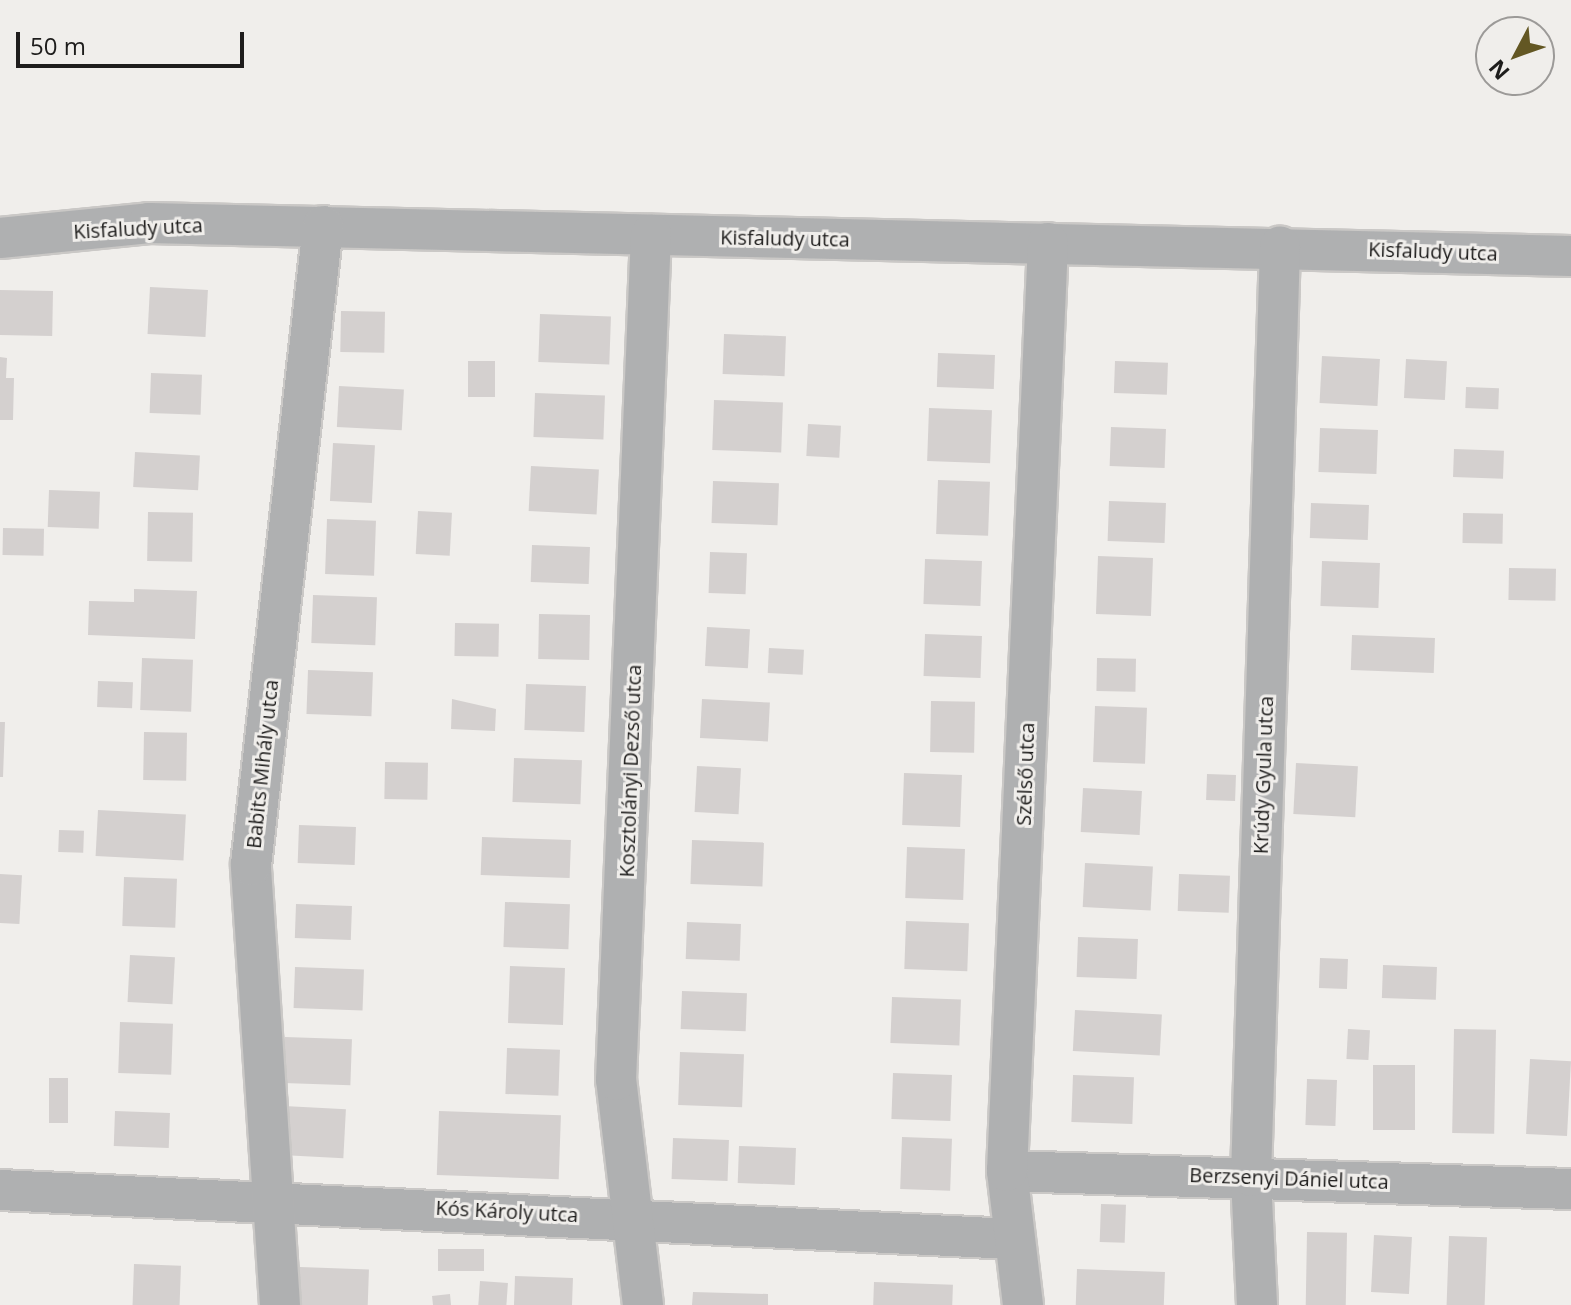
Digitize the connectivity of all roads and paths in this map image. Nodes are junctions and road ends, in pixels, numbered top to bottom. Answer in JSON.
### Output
{"nodes":[{"id":1,"x":323,"y":226,"type":"junction"},
{"id":2,"x":651,"y":235,"type":"junction"},
{"id":3,"x":0,"y":238,"type":"edge"},
{"id":4,"x":1048,"y":243,"type":"junction"},
{"id":5,"x":1280,"y":246,"type":"junction"},
{"id":6,"x":1571,"y":256,"type":"edge"},
{"id":7,"x":1007,"y":1171,"type":"junction"},
{"id":8,"x":1251,"y":1176,"type":"junction"},
{"id":9,"x":1571,"y":1189,"type":"edge"},
{"id":10,"x":0,"y":1190,"type":"edge"},
{"id":11,"x":272,"y":1200,"type":"junction"},
{"id":12,"x":633,"y":1217,"type":"junction"},
{"id":13,"x":1014,"y":1239,"type":"junction"},
{"id":14,"x":280,"y":1305,"type":"edge"},
{"id":15,"x":643,"y":1305,"type":"edge"},
{"id":16,"x":1023,"y":1305,"type":"edge"},
{"id":17,"x":1257,"y":1305,"type":"edge"}],
"edges":[{"from":1,"to":2,"type":"street","name":"Kisfaludy utca"},
{"from":1,"to":3,"type":"street","name":"Kisfaludy utca"},
{"from":1,"to":11,"type":"street","name":"Babits Mihály utca"},
{"from":2,"to":4,"type":"street","name":"Kisfaludy utca"},
{"from":2,"to":12,"type":"street","name":"Kosztolányi Dezső utca"},
{"from":4,"to":5,"type":"street","name":"Kisfaludy utca"},
{"from":4,"to":7,"type":"street","name":"Szélső utca"},
{"from":5,"to":6,"type":"street","name":"Kisfaludy utca"},
{"from":5,"to":8,"type":"street","name":"Krúdy Gyula utca"},
{"from":7,"to":8,"type":"street","name":"Berzsenyi Dániel utca"},
{"from":7,"to":13,"type":"street","name":"Szélső utca"},
{"from":8,"to":9,"type":"street","name":"Berzsenyi Dániel utca"},
{"from":8,"to":17,"type":"street","name":"Krúdy Gyula utca"},
{"from":10,"to":11,"type":"street","name":"Kós Károly utca"},
{"from":11,"to":12,"type":"street","name":"Kós Károly utca"},
{"from":11,"to":14,"type":"street","name":"Babits Mihály utca"},
{"from":12,"to":13,"type":"street","name":"Kós Károly utca"},
{"from":12,"to":15,"type":"street","name":"Kosztolányi Dezső utca"},
{"from":13,"to":16,"type":"street","name":"Szélső utca"}]}
